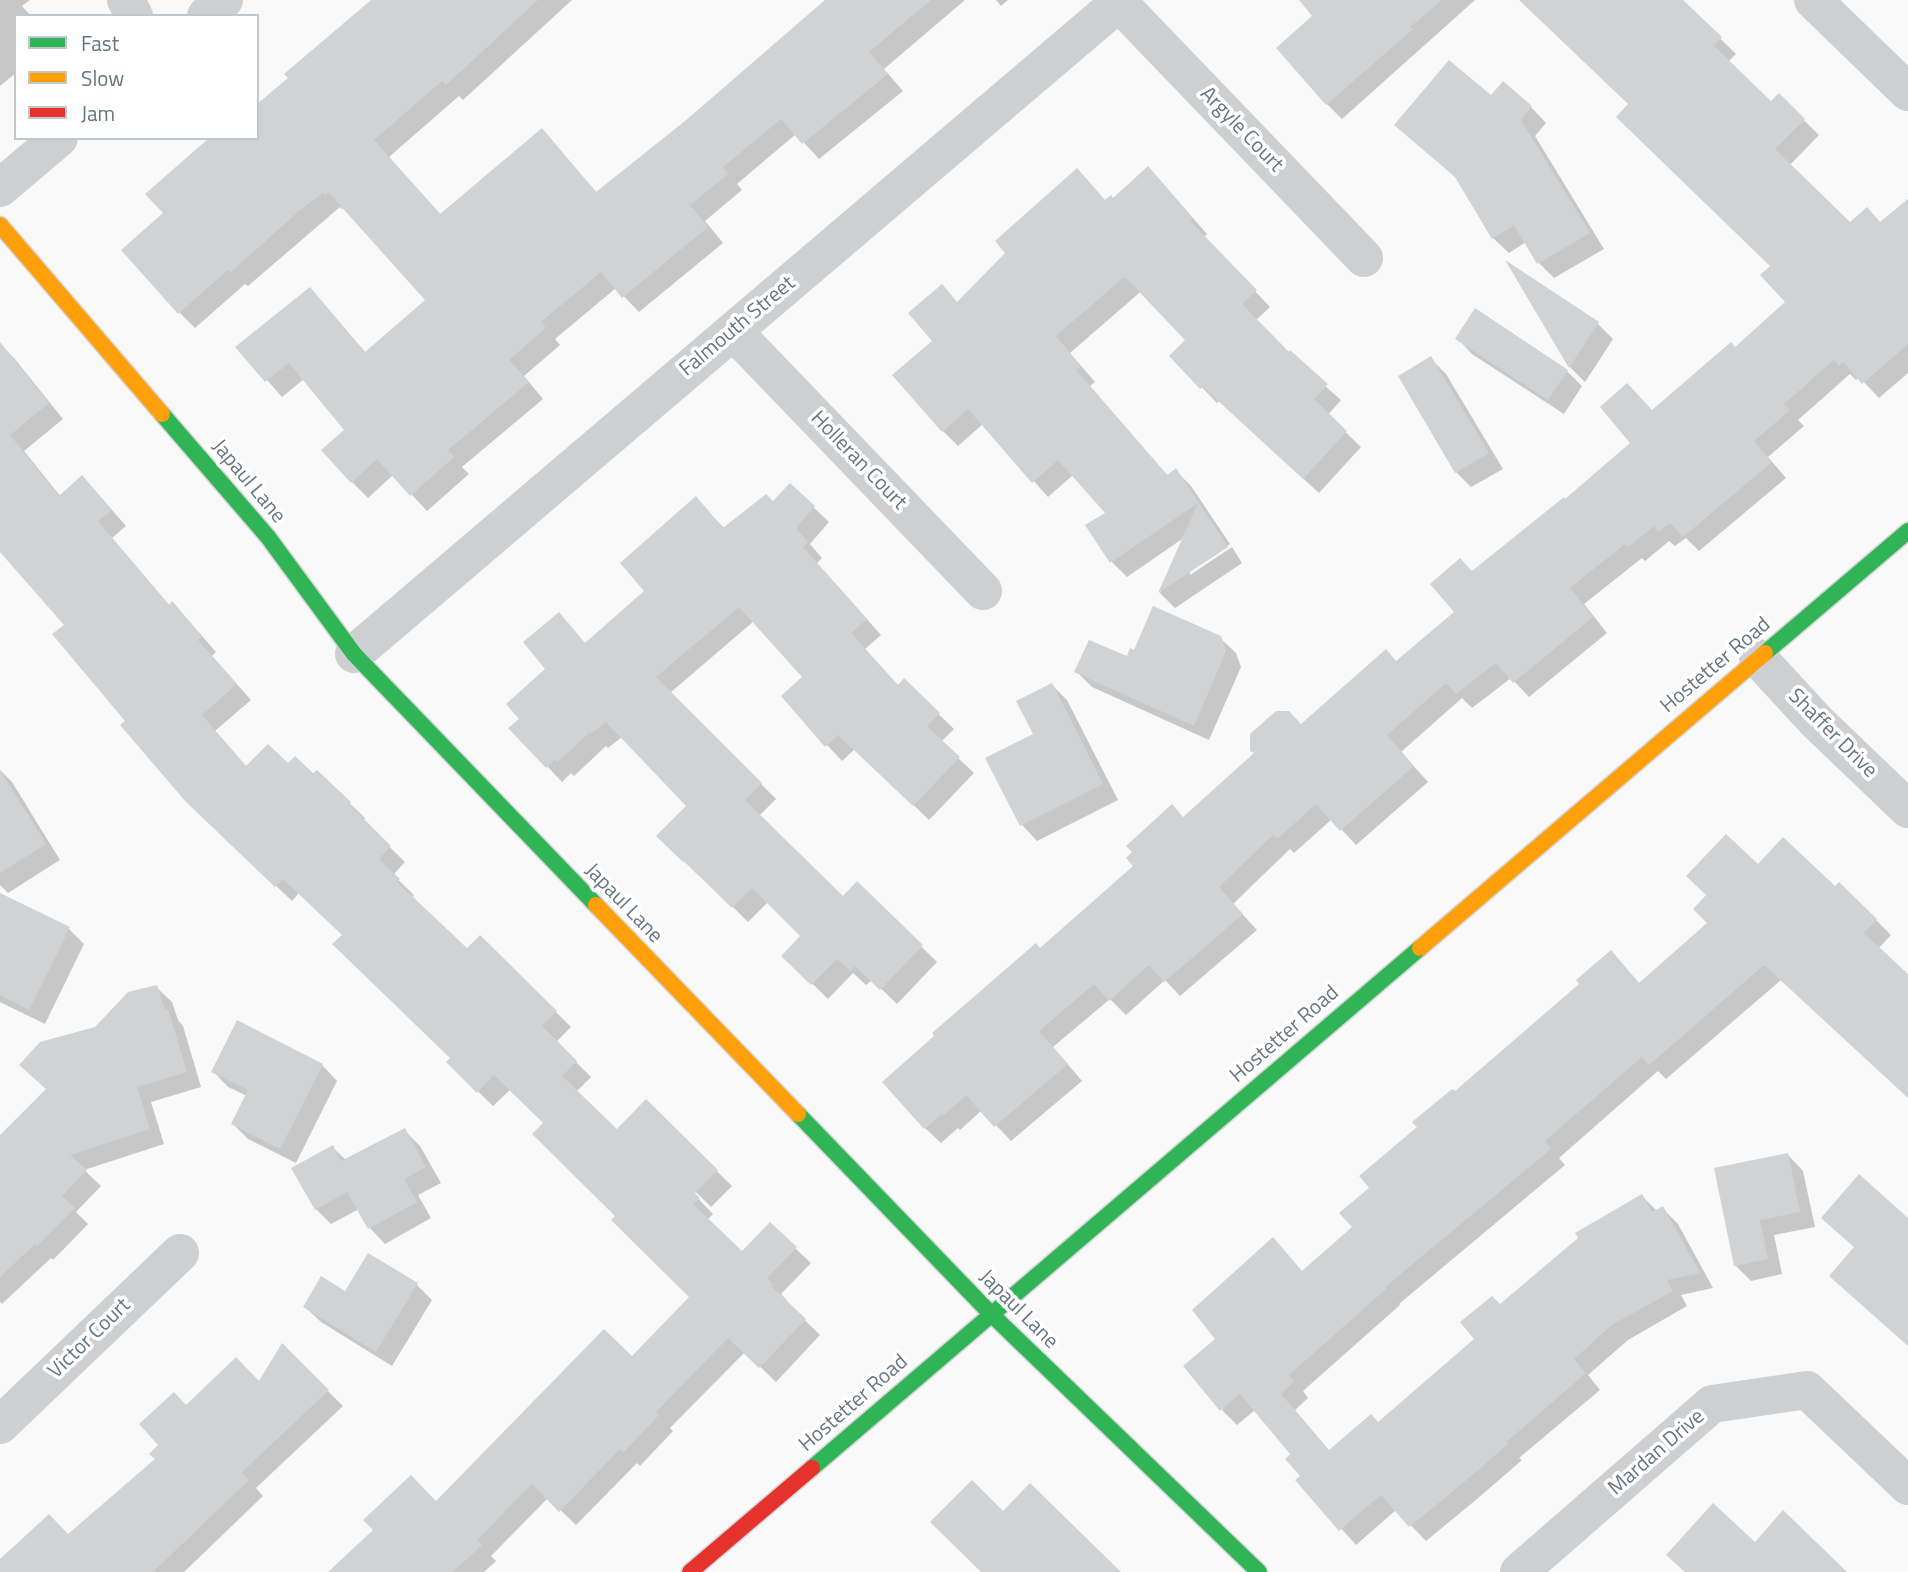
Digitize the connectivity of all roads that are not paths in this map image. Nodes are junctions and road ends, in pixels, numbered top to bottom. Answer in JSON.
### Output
{"nodes":[{"id":1,"x":224,"y":0,"type":"edge"},
{"id":2,"x":1813,"y":0,"type":"edge"},
{"id":3,"x":1120,"y":1,"type":"edge"},
{"id":4,"x":208,"y":14,"type":"edge"},
{"id":5,"x":1908,"y":92,"type":"edge"},
{"id":6,"x":58,"y":140,"type":"edge"},
{"id":7,"x":0,"y":188,"type":"edge"},
{"id":8,"x":0,"y":225,"type":"edge"},
{"id":9,"x":1364,"y":258,"type":"dead end"},
{"id":10,"x":733,"y":331,"type":"junction"},
{"id":11,"x":1908,"y":531,"type":"edge"},
{"id":12,"x":983,"y":591,"type":"dead end"},
{"id":13,"x":354,"y":654,"type":"junction"},
{"id":14,"x":1758,"y":658,"type":"junction"},
{"id":15,"x":1908,"y":809,"type":"edge"},
{"id":16,"x":180,"y":1254,"type":"dead end"},
{"id":17,"x":991,"y":1314,"type":"junction"},
{"id":18,"x":0,"y":1425,"type":"edge"},
{"id":19,"x":1908,"y":1486,"type":"edge"},
{"id":20,"x":690,"y":1572,"type":"edge"},
{"id":21,"x":1259,"y":1572,"type":"edge"},
{"id":22,"x":1519,"y":1572,"type":"edge"}],
"edges":[{"from":1,"to":4,"type":"street"},
{"from":2,"to":5,"type":"street"},
{"from":3,"to":9,"type":"street","name":"Argyle Court"},
{"from":3,"to":10,"type":"street","name":"Falmouth Street"},
{"from":6,"to":7,"type":"street"},
{"from":8,"to":13,"type":"street","name":"Japaul Lane"},
{"from":10,"to":12,"type":"street","name":"Holleran Court"},
{"from":10,"to":13,"type":"street","name":"Falmouth Street"},
{"from":11,"to":14,"type":"street","name":"Hostetter Road"},
{"from":13,"to":17,"type":"street","name":"Japaul Lane"},
{"from":14,"to":15,"type":"street","name":"Shaffer Drive"},
{"from":14,"to":17,"type":"street","name":"Hostetter Road"},
{"from":16,"to":18,"type":"street","name":"Victor Court"},
{"from":17,"to":20,"type":"street","name":"Hostetter Road"},
{"from":17,"to":21,"type":"street","name":"Japaul Lane"},
{"from":19,"to":22,"type":"street","name":"Mardan Drive"}]}
